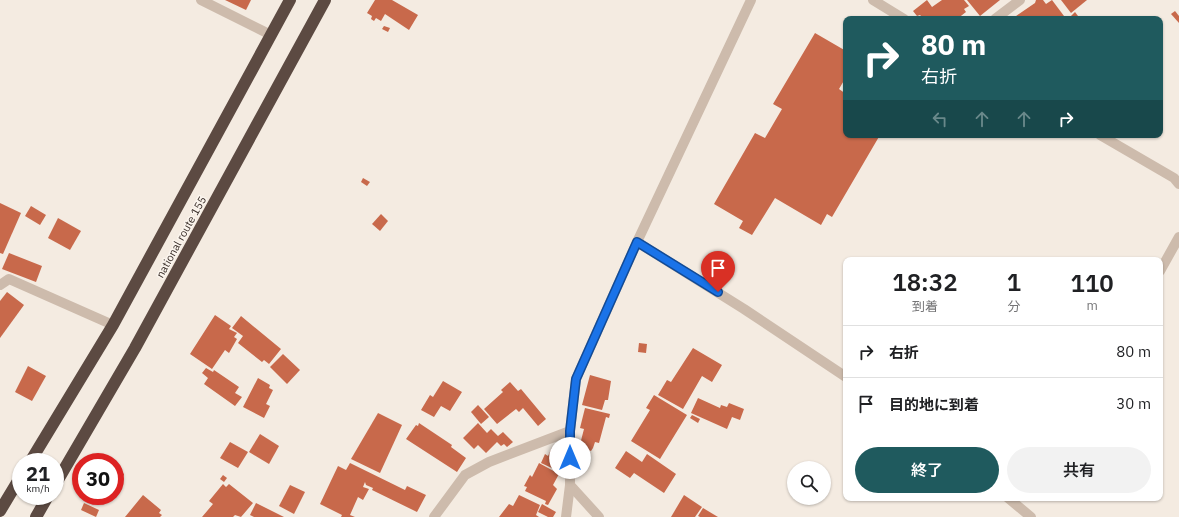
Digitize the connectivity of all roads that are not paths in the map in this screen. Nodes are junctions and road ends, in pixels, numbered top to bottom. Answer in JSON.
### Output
{"nodes":[{"id":1,"x":201,"y":0,"type":"edge"},
{"id":2,"x":290,"y":0,"type":"edge"},
{"id":3,"x":325,"y":0,"type":"edge"},
{"id":4,"x":751,"y":0,"type":"edge"},
{"id":5,"x":873,"y":0,"type":"edge"},
{"id":6,"x":1020,"y":0,"type":"edge"},
{"id":7,"x":899,"y":16,"type":"edge"},
{"id":8,"x":999,"y":16,"type":"edge"},
{"id":9,"x":272,"y":35,"type":"junction"},
{"id":10,"x":1105,"y":138,"type":"edge"},
{"id":11,"x":1179,"y":184,"type":"edge"},
{"id":12,"x":1179,"y":237,"type":"edge"},
{"id":13,"x":637,"y":242,"type":"junction"},
{"id":14,"x":1163,"y":265,"type":"edge"},
{"id":15,"x":0,"y":285,"type":"edge"},
{"id":16,"x":113,"y":325,"type":"junction"},
{"id":17,"x":843,"y":375,"type":"edge"},
{"id":18,"x":570,"y":431,"type":"junction"},
{"id":19,"x":35,"y":453,"type":"edge"},
{"id":20,"x":64,"y":470,"type":"edge"},
{"id":21,"x":570,"y":485,"type":"junction"},
{"id":22,"x":12,"y":491,"type":"edge"},
{"id":23,"x":1012,"y":501,"type":"edge"},
{"id":24,"x":43,"y":505,"type":"edge"},
{"id":25,"x":0,"y":510,"type":"edge"},
{"id":26,"x":36,"y":517,"type":"edge"},
{"id":27,"x":434,"y":517,"type":"edge"},
{"id":28,"x":566,"y":517,"type":"edge"},
{"id":29,"x":599,"y":517,"type":"edge"},
{"id":30,"x":1031,"y":517,"type":"edge"}],
"edges":[{"from":1,"to":9,"type":"street"},
{"from":2,"to":9,"type":"highway","name":"national route 155"},
{"from":3,"to":20,"type":"highway","name":"national route 155"},
{"from":4,"to":13,"type":"street"},
{"from":5,"to":7,"type":"street"},
{"from":6,"to":8,"type":"street"},
{"from":9,"to":16,"type":"highway","name":"national route 155"},
{"from":10,"to":11,"type":"street"},
{"from":12,"to":14,"type":"street"},
{"from":13,"to":17,"type":"street"},
{"from":13,"to":18,"type":"street"},
{"from":15,"to":16,"type":"street"},
{"from":16,"to":19,"type":"highway","name":"national route 155"},
{"from":18,"to":21,"type":"street"},
{"from":18,"to":27,"type":"street"},
{"from":21,"to":28,"type":"street"},
{"from":21,"to":29,"type":"street"},
{"from":22,"to":25,"type":"highway"},
{"from":23,"to":30,"type":"street"},
{"from":24,"to":26,"type":"highway"}]}
